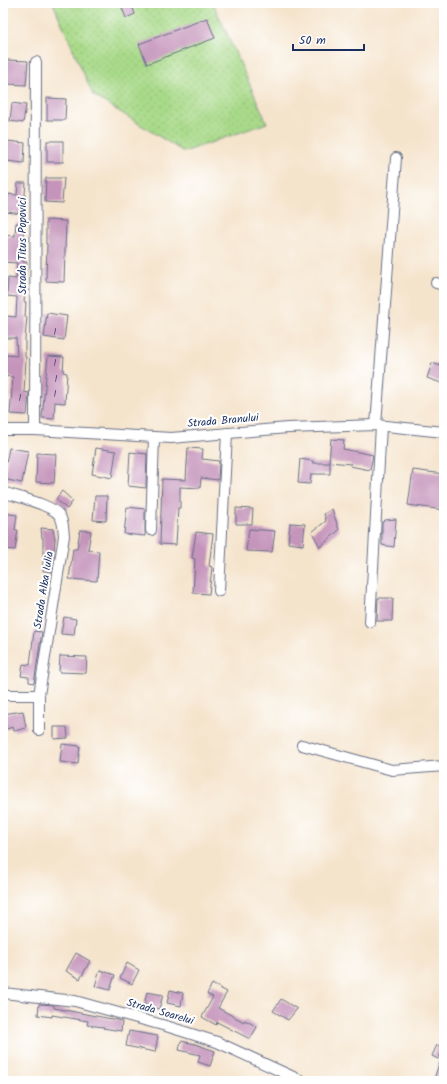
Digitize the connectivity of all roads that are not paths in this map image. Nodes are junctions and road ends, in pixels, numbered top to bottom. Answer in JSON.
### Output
{"nodes":[{"id":1,"x":36,"y":62,"type":"dead end"},
{"id":2,"x":396,"y":158,"type":"dead end"},
{"id":3,"x":378,"y":425,"type":"junction"},
{"id":4,"x":3,"y":430,"type":"edge"},
{"id":5,"x":35,"y":430,"type":"junction"},
{"id":6,"x":444,"y":432,"type":"edge"},
{"id":7,"x":227,"y":433,"type":"junction"},
{"id":8,"x":154,"y":437,"type":"junction"},
{"id":9,"x":3,"y":492,"type":"edge"},
{"id":10,"x":150,"y":530,"type":"dead end"},
{"id":11,"x":219,"y":591,"type":"dead end"},
{"id":12,"x":370,"y":622,"type":"dead end"},
{"id":13,"x":40,"y":695,"type":"junction"},
{"id":14,"x":3,"y":696,"type":"edge"},
{"id":15,"x":39,"y":730,"type":"dead end"},
{"id":16,"x":302,"y":746,"type":"dead end"},
{"id":17,"x":444,"y":766,"type":"edge"},
{"id":18,"x":3,"y":993,"type":"edge"},
{"id":19,"x":302,"y":1081,"type":"edge"}],
"edges":[{"from":1,"to":5,"type":"street","name":"Strada Titus Popovici"},
{"from":2,"to":3,"type":"street"},
{"from":3,"to":6,"type":"street","name":"Strada Branului"},
{"from":3,"to":7,"type":"street","name":"Strada Branului"},
{"from":3,"to":12,"type":"street"},
{"from":4,"to":5,"type":"street","name":"Strada Branului"},
{"from":5,"to":8,"type":"street","name":"Strada Branului"},
{"from":7,"to":8,"type":"street","name":"Strada Branului"},
{"from":7,"to":11,"type":"street"},
{"from":8,"to":10,"type":"street"},
{"from":9,"to":13,"type":"street","name":"Strada Alba Iulia"},
{"from":13,"to":14,"type":"street"},
{"from":13,"to":15,"type":"street","name":"Strada Alba Iulia"},
{"from":16,"to":17,"type":"street"},
{"from":18,"to":19,"type":"street","name":"Strada Soarelui"}]}
